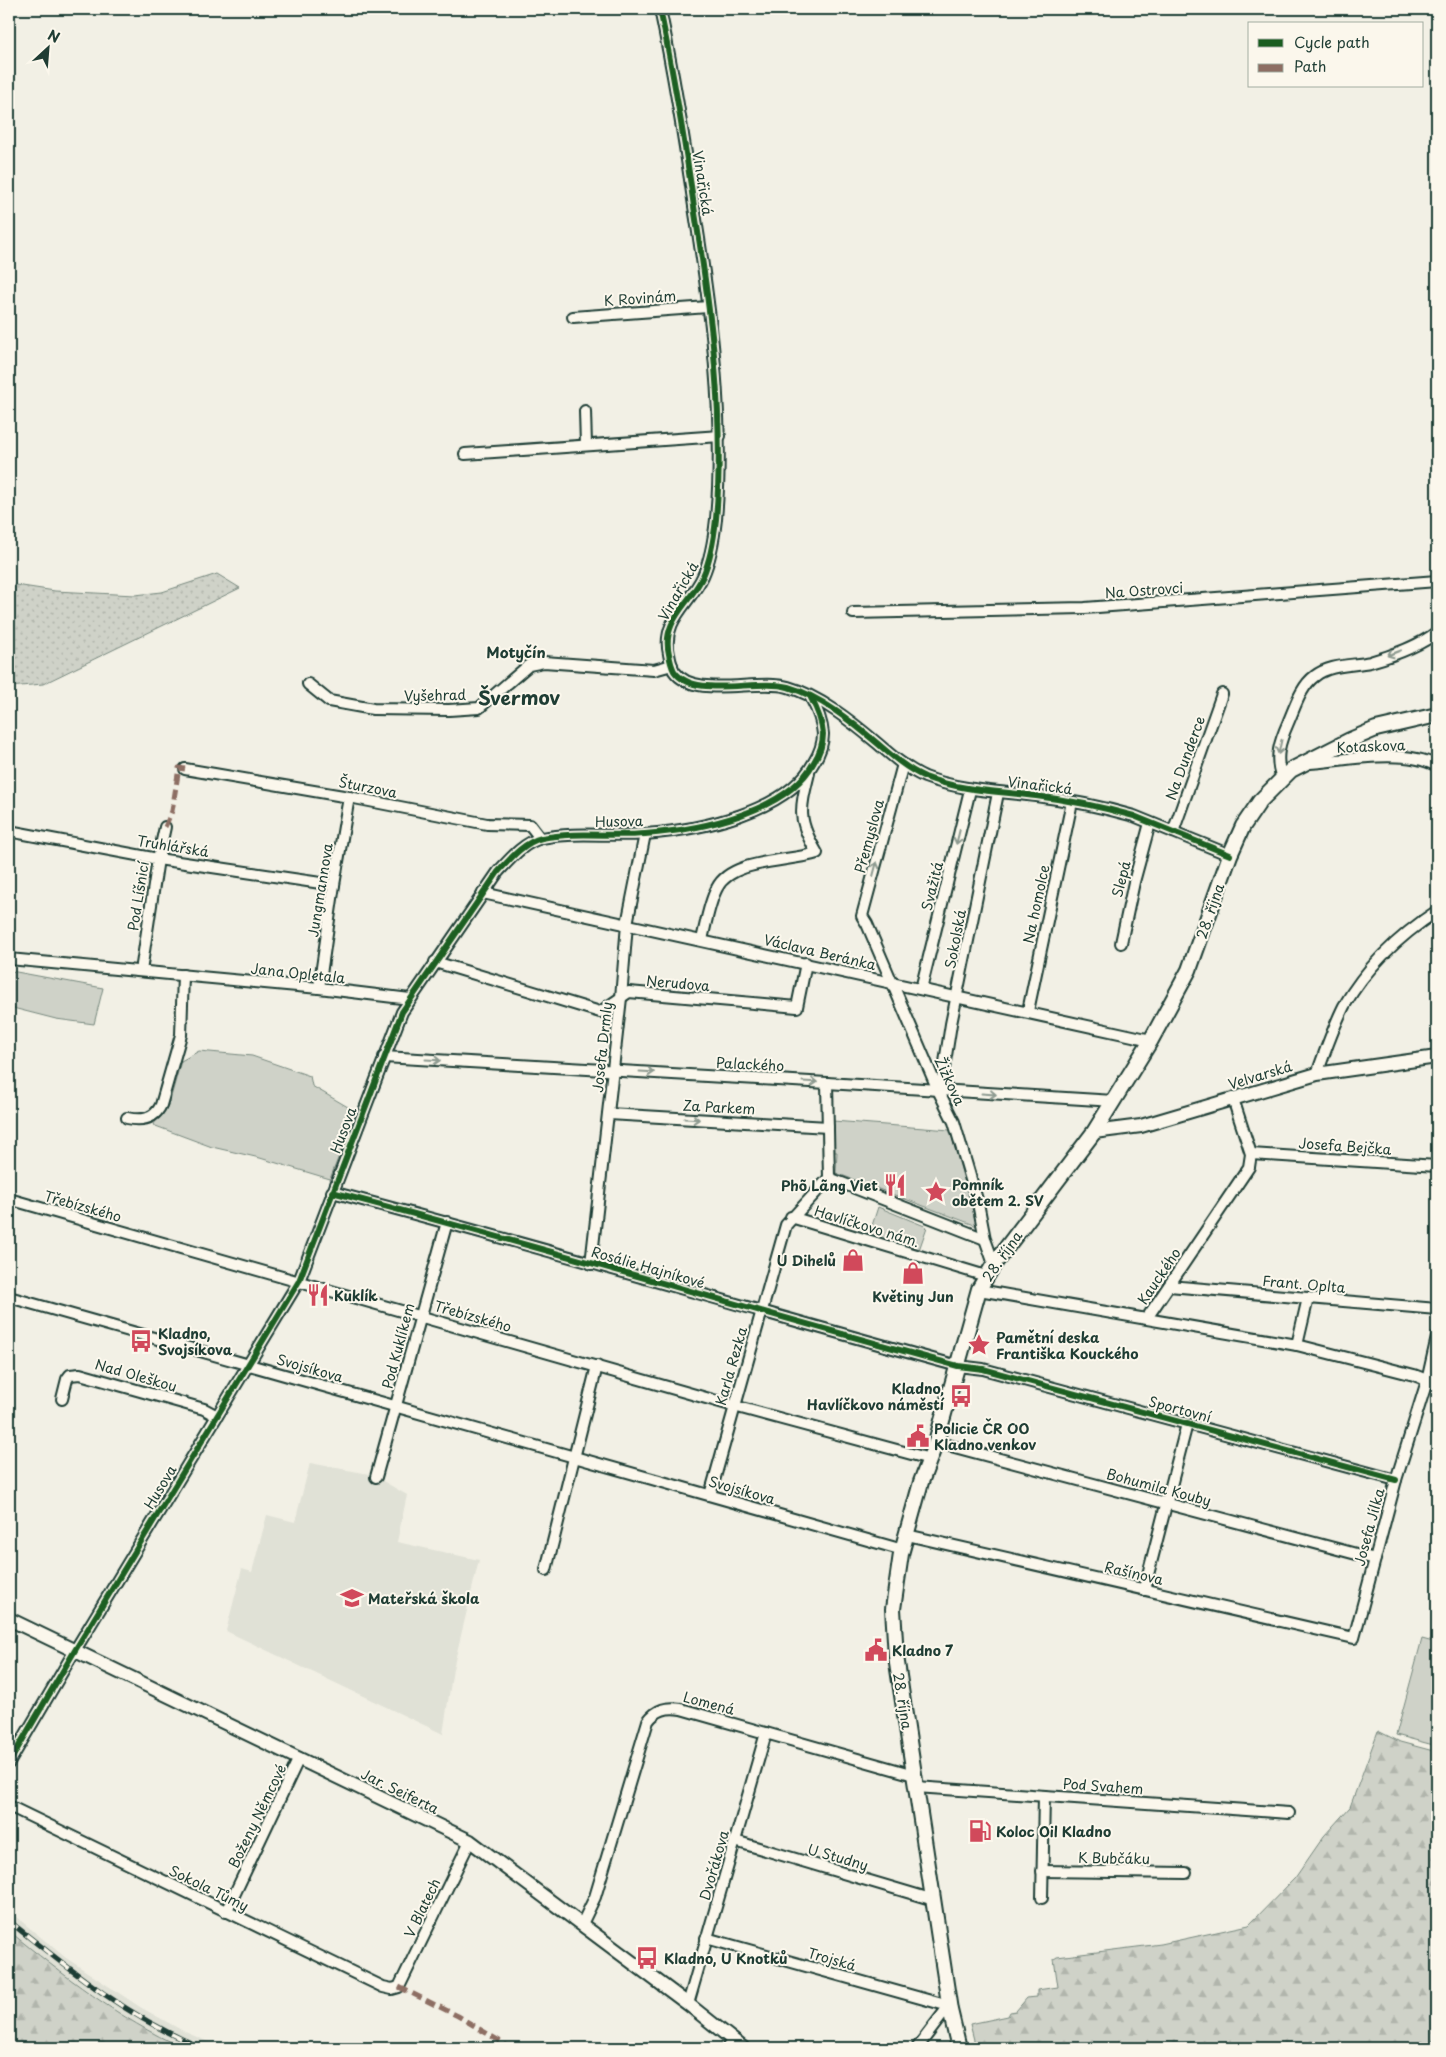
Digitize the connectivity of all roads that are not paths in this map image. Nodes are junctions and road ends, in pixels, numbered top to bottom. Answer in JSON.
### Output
{"nodes":[{"id":1,"x":660,"y":9,"type":"edge"},
{"id":2,"x":708,"y":307,"type":"junction"},
{"id":3,"x":573,"y":317,"type":"dead end"},
{"id":4,"x":585,"y":411,"type":"dead end"},
{"id":5,"x":720,"y":436,"type":"junction"},
{"id":6,"x":586,"y":444,"type":"junction"},
{"id":7,"x":465,"y":454,"type":"dead end"},
{"id":8,"x":1437,"y":581,"type":"edge"},
{"id":9,"x":853,"y":613,"type":"dead end"},
{"id":10,"x":1437,"y":632,"type":"edge"},
{"id":11,"x":672,"y":666,"type":"junction"},
{"id":12,"x":308,"y":684,"type":"dead end"},
{"id":13,"x":1222,"y":694,"type":"dead end"},
{"id":14,"x":811,"y":698,"type":"junction"},
{"id":15,"x":1437,"y":715,"type":"edge"},
{"id":16,"x":1303,"y":763,"type":"junction"},
{"id":17,"x":904,"y":764,"type":"junction"},
{"id":18,"x":1437,"y":766,"type":"edge"},
{"id":19,"x":184,"y":769,"type":"dead end"},
{"id":20,"x":809,"y":773,"type":"junction"},
{"id":21,"x":1282,"y":778,"type":"junction"},
{"id":22,"x":970,"y":790,"type":"junction"},
{"id":23,"x":998,"y":793,"type":"junction"},
{"id":24,"x":349,"y":797,"type":"junction"},
{"id":25,"x":1072,"y":802,"type":"junction"},
{"id":26,"x":1150,"y":822,"type":"junction"},
{"id":27,"x":165,"y":826,"type":"dead end"},
{"id":28,"x":9,"y":831,"type":"edge"},
{"id":29,"x":1173,"y":832,"type":"junction"},
{"id":30,"x":645,"y":834,"type":"junction"},
{"id":31,"x":540,"y":838,"type":"junction"},
{"id":32,"x":1230,"y":855,"type":"junction"},
{"id":33,"x":158,"y":858,"type":"junction"},
{"id":34,"x":334,"y":885,"type":"junction"},
{"id":35,"x":483,"y":893,"type":"junction"},
{"id":36,"x":1437,"y":911,"type":"edge"},
{"id":37,"x":862,"y":916,"type":"joint"},
{"id":38,"x":627,"y":924,"type":"junction"},
{"id":39,"x":702,"y":940,"type":"junction"},
{"id":40,"x":1121,"y":943,"type":"dead end"},
{"id":41,"x":9,"y":959,"type":"edge"},
{"id":42,"x":435,"y":962,"type":"junction"},
{"id":43,"x":806,"y":963,"type":"junction"},
{"id":44,"x":142,"y":971,"type":"junction"},
{"id":45,"x":183,"y":975,"type":"junction"},
{"id":46,"x":892,"y":982,"type":"junction"},
{"id":47,"x":319,"y":988,"type":"junction"},
{"id":48,"x":921,"y":989,"type":"junction"},
{"id":49,"x":958,"y":997,"type":"junction"},
{"id":50,"x":621,"y":998,"type":"junction"},
{"id":51,"x":410,"y":999,"type":"junction"},
{"id":52,"x":1028,"y":1011,"type":"junction"},
{"id":53,"x":1151,"y":1040,"type":"junction"},
{"id":54,"x":1437,"y":1056,"type":"edge"},
{"id":55,"x":384,"y":1057,"type":"junction"},
{"id":56,"x":613,"y":1070,"type":"junction"},
{"id":57,"x":1316,"y":1074,"type":"junction"},
{"id":58,"x":827,"y":1083,"type":"junction"},
{"id":59,"x":938,"y":1090,"type":"junction"},
{"id":60,"x":1232,"y":1099,"type":"junction"},
{"id":61,"x":1114,"y":1101,"type":"junction"},
{"id":62,"x":609,"y":1114,"type":"junction"},
{"id":63,"x":127,"y":1118,"type":"dead end"},
{"id":64,"x":828,"y":1127,"type":"junction"},
{"id":65,"x":1094,"y":1132,"type":"junction"},
{"id":66,"x":1251,"y":1154,"type":"junction"},
{"id":67,"x":1437,"y":1166,"type":"edge"},
{"id":68,"x":829,"y":1178,"type":"junction"},
{"id":69,"x":332,"y":1192,"type":"junction"},
{"id":70,"x":9,"y":1199,"type":"edge"},
{"id":71,"x":791,"y":1217,"type":"junction"},
{"id":72,"x":447,"y":1222,"type":"junction"},
{"id":73,"x":985,"y":1239,"type":"junction"},
{"id":74,"x":591,"y":1264,"type":"junction"},
{"id":75,"x":994,"y":1264,"type":"junction"},
{"id":76,"x":986,"y":1276,"type":"junction"},
{"id":77,"x":299,"y":1281,"type":"junction"},
{"id":78,"x":1169,"y":1286,"type":"junction"},
{"id":79,"x":979,"y":1290,"type":"junction"},
{"id":80,"x":9,"y":1297,"type":"edge"},
{"id":81,"x":1308,"y":1298,"type":"junction"},
{"id":82,"x":1437,"y":1309,"type":"edge"},
{"id":83,"x":760,"y":1312,"type":"junction"},
{"id":84,"x":420,"y":1315,"type":"junction"},
{"id":85,"x":1147,"y":1318,"type":"junction"},
{"id":86,"x":1437,"y":1337,"type":"edge"},
{"id":87,"x":1298,"y":1345,"type":"junction"},
{"id":88,"x":248,"y":1366,"type":"junction"},
{"id":89,"x":597,"y":1366,"type":"junction"},
{"id":90,"x":958,"y":1366,"type":"junction"},
{"id":91,"x":1427,"y":1381,"type":"junction"},
{"id":92,"x":1437,"y":1384,"type":"edge"},
{"id":93,"x":62,"y":1399,"type":"dead end"},
{"id":94,"x":396,"y":1406,"type":"junction"},
{"id":95,"x":734,"y":1406,"type":"junction"},
{"id":96,"x":217,"y":1416,"type":"junction"},
{"id":97,"x":1187,"y":1424,"type":"junction"},
{"id":98,"x":936,"y":1442,"type":"junction"},
{"id":99,"x":574,"y":1458,"type":"junction"},
{"id":100,"x":930,"y":1460,"type":"junction"},
{"id":101,"x":376,"y":1477,"type":"dead end"},
{"id":102,"x":1396,"y":1480,"type":"junction"},
{"id":103,"x":710,"y":1495,"type":"junction"},
{"id":104,"x":1166,"y":1503,"type":"junction"},
{"id":105,"x":907,"y":1535,"type":"junction"},
{"id":106,"x":903,"y":1550,"type":"junction"},
{"id":107,"x":1375,"y":1559,"type":"junction"},
{"id":108,"x":546,"y":1570,"type":"dead end"},
{"id":109,"x":1144,"y":1590,"type":"junction"},
{"id":110,"x":9,"y":1619,"type":"edge"},
{"id":111,"x":1354,"y":1638,"type":"joint"},
{"id":112,"x":74,"y":1652,"type":"junction"},
{"id":113,"x":766,"y":1733,"type":"junction"},
{"id":114,"x":299,"y":1758,"type":"junction"},
{"id":115,"x":9,"y":1764,"type":"edge"},
{"id":116,"x":915,"y":1781,"type":"junction"},
{"id":117,"x":1044,"y":1796,"type":"junction"},
{"id":118,"x":9,"y":1806,"type":"edge"},
{"id":119,"x":1288,"y":1813,"type":"dead end"},
{"id":120,"x":470,"y":1841,"type":"junction"},
{"id":121,"x":735,"y":1841,"type":"junction"},
{"id":122,"x":1042,"y":1871,"type":"junction"},
{"id":123,"x":1186,"y":1873,"type":"dead end"},
{"id":124,"x":1042,"y":1898,"type":"dead end"},
{"id":125,"x":934,"y":1900,"type":"junction"},
{"id":126,"x":226,"y":1912,"type":"junction"},
{"id":127,"x":582,"y":1924,"type":"junction"},
{"id":128,"x":706,"y":1938,"type":"junction"},
{"id":129,"x":399,"y":1987,"type":"joint"},
{"id":130,"x":688,"y":2004,"type":"junction"},
{"id":131,"x":949,"y":2006,"type":"junction"},
{"id":132,"x":734,"y":2046,"type":"edge"},
{"id":133,"x":917,"y":2048,"type":"edge"},
{"id":134,"x":959,"y":2048,"type":"edge"}],
"edges":[{"from":1,"to":2,"type":"street","name":"Vinařická"},
{"from":2,"to":3,"type":"street","name":"K Rovinám"},
{"from":2,"to":5,"type":"street","name":"Vinařická"},
{"from":4,"to":6,"type":"street"},
{"from":5,"to":6,"type":"street"},
{"from":5,"to":11,"type":"street","name":"Vinařická"},
{"from":6,"to":7,"type":"street"},
{"from":8,"to":9,"type":"street","name":"Na Ostrovci"},
{"from":10,"to":21,"type":"street","one_way":true},
{"from":11,"to":12,"type":"street","name":"Vyšehrad"},
{"from":11,"to":14,"type":"street","name":"Vinařická"},
{"from":13,"to":29,"type":"street","name":"Na Dunderce"},
{"from":14,"to":17,"type":"street","name":"Vinařická"},
{"from":14,"to":20,"type":"street","name":"Husova"},
{"from":15,"to":16,"type":"main road","name":"28. října"},
{"from":16,"to":18,"type":"street","name":"Kotaskova"},
{"from":16,"to":21,"type":"main road","name":"28. října"},
{"from":17,"to":22,"type":"street","name":"Vinařická"},
{"from":37,"to":17,"type":"street","name":"Přemyslova","one_way":true},
{"from":19,"to":24,"type":"street","name":"Šturzova"},
{"from":20,"to":30,"type":"street","name":"Husova"},
{"from":20,"to":39,"type":"street"},
{"from":21,"to":32,"type":"main road","name":"28. října"},
{"from":22,"to":23,"type":"street","name":"Vinařická"},
{"from":22,"to":48,"type":"street","name":"Svažitá","one_way":true},
{"from":23,"to":25,"type":"street","name":"Vinařická"},
{"from":23,"to":49,"type":"street","name":"Sokolská"},
{"from":24,"to":31,"type":"street","name":"Šturzova"},
{"from":24,"to":34,"type":"street","name":"Jungmannova"},
{"from":25,"to":26,"type":"street","name":"Vinařická"},
{"from":25,"to":52,"type":"street","name":"Na homolce"},
{"from":26,"to":29,"type":"street","name":"Vinařická"},
{"from":26,"to":40,"type":"street","name":"Slepá"},
{"from":27,"to":33,"type":"street","name":"Pod Líšnicí"},
{"from":28,"to":33,"type":"street","name":"Truhlářská"},
{"from":29,"to":32,"type":"street","name":"Vinařická"},
{"from":30,"to":31,"type":"street","name":"Husova"},
{"from":30,"to":38,"type":"street","name":"Josefa Drmly"},
{"from":31,"to":35,"type":"street","name":"Husova"},
{"from":32,"to":53,"type":"main road","name":"28. října"},
{"from":33,"to":34,"type":"street","name":"Truhlářská"},
{"from":33,"to":44,"type":"street","name":"Pod Líšnicí"},
{"from":34,"to":47,"type":"street","name":"Jungmannova"},
{"from":35,"to":38,"type":"street","name":"Václava Beránka"},
{"from":35,"to":42,"type":"street","name":"Husova"},
{"from":36,"to":57,"type":"street"},
{"from":37,"to":46,"type":"street","name":"Žižkova"},
{"from":38,"to":39,"type":"street","name":"Václava Beránka"},
{"from":38,"to":50,"type":"street","name":"Josefa Drmly"},
{"from":39,"to":43,"type":"street","name":"Václava Beránka"},
{"from":41,"to":44,"type":"street","name":"Jana Opletala"},
{"from":42,"to":50,"type":"street","name":"Nerudova"},
{"from":42,"to":51,"type":"street","name":"Husova"},
{"from":43,"to":46,"type":"street","name":"Václava Beránka"},
{"from":43,"to":50,"type":"street","name":"Nerudova"},
{"from":44,"to":45,"type":"street","name":"Jana Opletala"},
{"from":45,"to":47,"type":"street","name":"Jana Opletala"},
{"from":45,"to":63,"type":"street"},
{"from":46,"to":48,"type":"street","name":"Václava Beránka"},
{"from":46,"to":59,"type":"street","name":"Žižkova"},
{"from":47,"to":51,"type":"street","name":"Jana Opletala"},
{"from":48,"to":49,"type":"street","name":"Václava Beránka"},
{"from":49,"to":52,"type":"street","name":"Václava Beránka"},
{"from":49,"to":59,"type":"street","name":"Sokolská"},
{"from":50,"to":56,"type":"street","name":"Josefa Drmly"},
{"from":51,"to":55,"type":"street","name":"Husova"},
{"from":52,"to":53,"type":"street","name":"Václava Beránka"},
{"from":53,"to":61,"type":"main road","name":"28. října"},
{"from":54,"to":57,"type":"street","name":"Velvarská"},
{"from":55,"to":56,"type":"street","name":"Palackého","one_way":true},
{"from":55,"to":69,"type":"street","name":"Husova"},
{"from":56,"to":58,"type":"street","name":"Palackého","one_way":true},
{"from":56,"to":62,"type":"street","name":"Josefa Drmly"},
{"from":57,"to":60,"type":"street","name":"Velvarská"},
{"from":58,"to":59,"type":"street","name":"Palackého"},
{"from":58,"to":64,"type":"street"},
{"from":59,"to":61,"type":"street","name":"Palackého","one_way":true},
{"from":59,"to":73,"type":"street","name":"Žižkova"},
{"from":60,"to":65,"type":"street","name":"Velvarská"},
{"from":60,"to":66,"type":"street"},
{"from":61,"to":65,"type":"main road","name":"28. října"},
{"from":62,"to":64,"type":"street","name":"Za Parkem","one_way":true},
{"from":62,"to":74,"type":"street","name":"Josefa Drmly"},
{"from":64,"to":68,"type":"street"},
{"from":65,"to":75,"type":"main road","name":"28. října"},
{"from":66,"to":67,"type":"street","name":"Josefa Bejčka"},
{"from":66,"to":78,"type":"street","name":"Kauckého"},
{"from":68,"to":71,"type":"street","name":"Havlíčkovo nám."},
{"from":68,"to":73,"type":"street","name":"Havlíčkovo nám."},
{"from":69,"to":72,"type":"street","name":"Rosálie Hajníkové"},
{"from":69,"to":77,"type":"street","name":"Husova"},
{"from":70,"to":77,"type":"street","name":"Třebízského"},
{"from":71,"to":76,"type":"street","name":"Havlíčkovo nám."},
{"from":71,"to":83,"type":"street","name":"Karla Rezka"},
{"from":72,"to":74,"type":"street","name":"Rosálie Hajníkové"},
{"from":72,"to":84,"type":"street","name":"Pod Kuklíkem"},
{"from":73,"to":75,"type":"street","name":"Žižkova"},
{"from":74,"to":83,"type":"street","name":"Rosálie Hajníkové"},
{"from":75,"to":76,"type":"main road","name":"28. října"},
{"from":76,"to":79,"type":"main road","name":"28. října"},
{"from":77,"to":84,"type":"street","name":"Třebízského"},
{"from":77,"to":88,"type":"street","name":"Husova"},
{"from":78,"to":81,"type":"street","name":"Frant. Oplta"},
{"from":78,"to":85,"type":"street","name":"Kauckého"},
{"from":79,"to":85,"type":"street","name":"Kauckého"},
{"from":79,"to":90,"type":"main road","name":"28. října"},
{"from":80,"to":88,"type":"street","name":"Svojsíkova"},
{"from":81,"to":82,"type":"street","name":"Frant. Oplta"},
{"from":81,"to":87,"type":"street"},
{"from":83,"to":90,"type":"street","name":"Rosálie Hajníkové"},
{"from":83,"to":95,"type":"street","name":"Karla Rezka"},
{"from":84,"to":89,"type":"street","name":"Třebízského"},
{"from":84,"to":94,"type":"street","name":"Pod Kuklíkem"},
{"from":85,"to":87,"type":"street"},
{"from":86,"to":91,"type":"street","name":"Josefa Jílka"},
{"from":87,"to":91,"type":"street"},
{"from":88,"to":94,"type":"street","name":"Svojsíkova"},
{"from":88,"to":96,"type":"street","name":"Husova"},
{"from":89,"to":95,"type":"street","name":"Třebízského"},
{"from":89,"to":99,"type":"street"},
{"from":90,"to":97,"type":"street","name":"Sportovní"},
{"from":90,"to":98,"type":"main road","name":"28. října"},
{"from":91,"to":92,"type":"street"},
{"from":91,"to":102,"type":"street","name":"Josefa Jílka"},
{"from":93,"to":96,"type":"street","name":"Nad Oleškou"},
{"from":94,"to":99,"type":"street","name":"Svojsíkova"},
{"from":94,"to":101,"type":"street","name":"Pod Kuklíkem"},
{"from":95,"to":100,"type":"street","name":"Třebízského"},
{"from":95,"to":103,"type":"street","name":"Karla Rezka"},
{"from":96,"to":112,"type":"street","name":"Husova"},
{"from":97,"to":102,"type":"street","name":"Sportovní"},
{"from":97,"to":104,"type":"street"},
{"from":98,"to":100,"type":"main road","name":"28. října"},
{"from":98,"to":104,"type":"street","name":"Bohumila Kouby"},
{"from":99,"to":103,"type":"street","name":"Svojsíkova"},
{"from":99,"to":108,"type":"street"},
{"from":100,"to":105,"type":"main road","name":"28. října"},
{"from":102,"to":107,"type":"street","name":"Josefa Jílka"},
{"from":103,"to":106,"type":"street","name":"Svojsíkova"},
{"from":104,"to":107,"type":"street","name":"Bohumila Kouby"},
{"from":104,"to":109,"type":"street"},
{"from":105,"to":106,"type":"main road","name":"28. října"},
{"from":105,"to":109,"type":"street","name":"Rašínova"},
{"from":106,"to":116,"type":"main road","name":"28. října"},
{"from":107,"to":111,"type":"street","name":"Josefa Jílka"},
{"from":109,"to":111,"type":"street","name":"Rašínova"},
{"from":110,"to":112,"type":"street","name":"Jar. Seiferta"},
{"from":112,"to":114,"type":"street","name":"Jar. Seiferta"},
{"from":112,"to":115,"type":"street","name":"Husova"},
{"from":113,"to":116,"type":"street","name":"Lomená"},
{"from":113,"to":121,"type":"street","name":"Dvořákova"},
{"from":113,"to":127,"type":"street","name":"Lomená"},
{"from":114,"to":120,"type":"street","name":"Jar. Seiferta"},
{"from":114,"to":126,"type":"street","name":"Boženy Němcové"},
{"from":116,"to":117,"type":"street","name":"Pod Svahem"},
{"from":116,"to":125,"type":"main road","name":"28. října"},
{"from":117,"to":119,"type":"street","name":"Pod Svahem"},
{"from":117,"to":122,"type":"street"},
{"from":118,"to":126,"type":"street","name":"Sokola Tůmy"},
{"from":120,"to":127,"type":"street","name":"Jar. Seiferta"},
{"from":120,"to":129,"type":"street","name":"V Blatech"},
{"from":121,"to":125,"type":"street","name":"U Studny"},
{"from":121,"to":128,"type":"street","name":"Dvořákova"},
{"from":122,"to":123,"type":"street","name":"K Bubčáku"},
{"from":122,"to":124,"type":"street"},
{"from":125,"to":131,"type":"main road","name":"28. října"},
{"from":126,"to":129,"type":"street","name":"Sokola Tůmy"},
{"from":127,"to":130,"type":"street","name":"Jar. Seiferta"},
{"from":128,"to":130,"type":"street","name":"Dvořákova"},
{"from":128,"to":131,"type":"street","name":"Trojská"},
{"from":130,"to":132,"type":"street","name":"Jar. Seiferta"},
{"from":131,"to":133,"type":"street"},
{"from":131,"to":134,"type":"main road","name":"28. října"}]}
